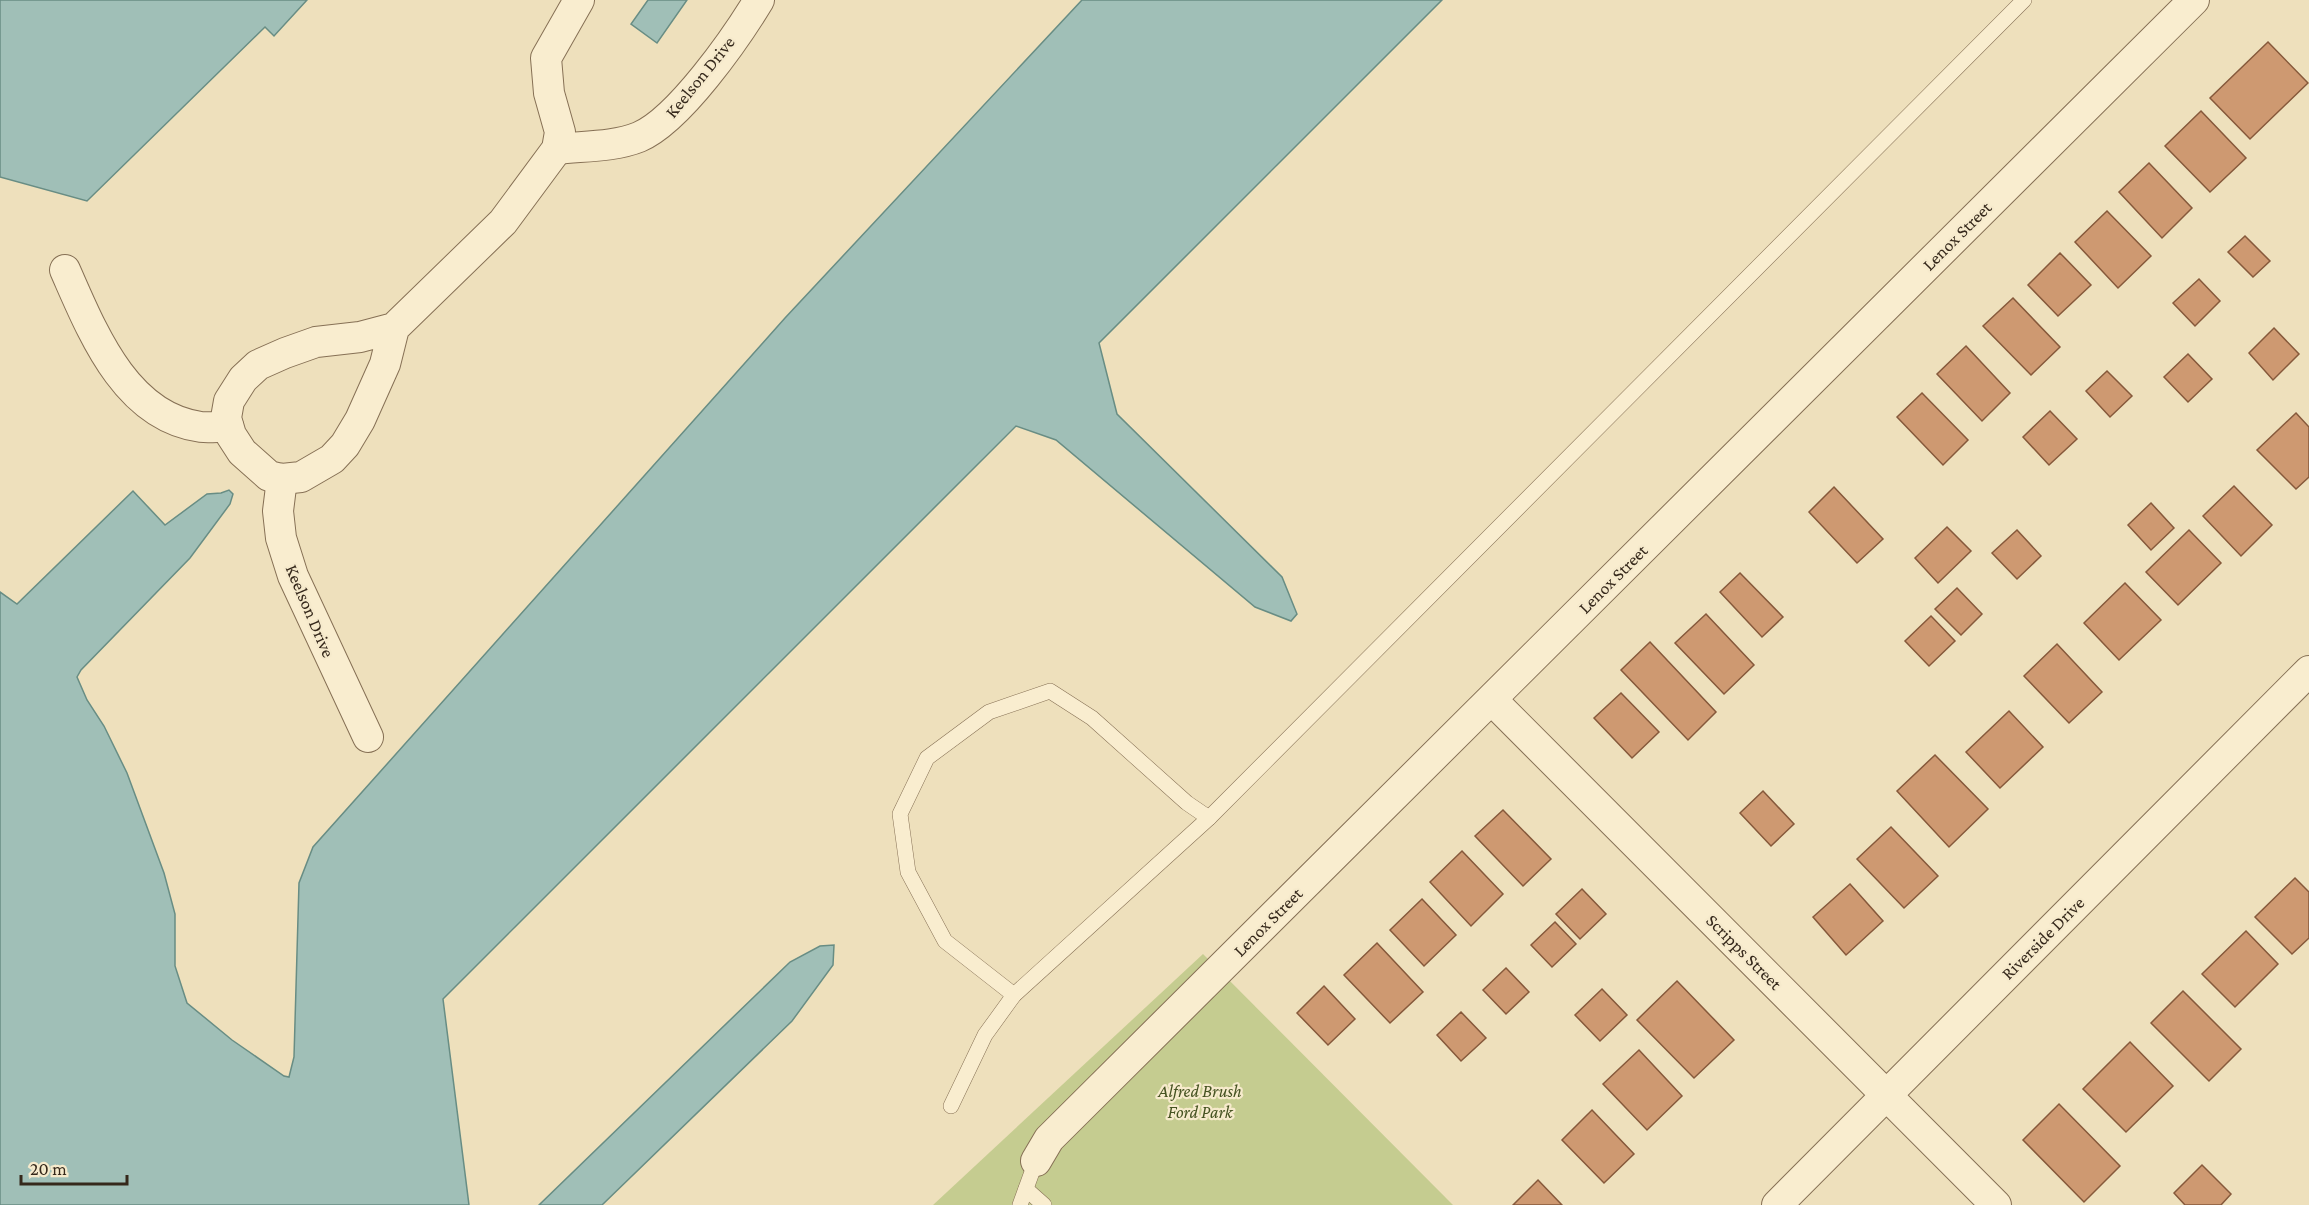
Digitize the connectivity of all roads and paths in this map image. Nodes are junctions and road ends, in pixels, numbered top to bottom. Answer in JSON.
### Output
{"nodes":[{"id":1,"x":579,"y":0,"type":"edge"},
{"id":2,"x":759,"y":0,"type":"edge"},
{"id":3,"x":2024,"y":0,"type":"edge"},
{"id":4,"x":2194,"y":0,"type":"edge"},
{"id":5,"x":557,"y":149,"type":"junction"},
{"id":6,"x":66,"y":270,"type":"dead end"},
{"id":7,"x":394,"y":328,"type":"junction"},
{"id":8,"x":228,"y":426,"type":"junction"},
{"id":9,"x":282,"y":479,"type":"junction"},
{"id":10,"x":2309,"y":671,"type":"edge"},
{"id":11,"x":1492,"y":700,"type":"junction"},
{"id":12,"x":368,"y":737,"type":"dead end"},
{"id":13,"x":1209,"y":818,"type":"junction"},
{"id":14,"x":1014,"y":995,"type":"junction"},
{"id":15,"x":1887,"y":1096,"type":"junction"},
{"id":16,"x":951,"y":1106,"type":"dead end"},
{"id":17,"x":1036,"y":1161,"type":"joint"},
{"id":18,"x":1026,"y":1189,"type":"junction"},
{"id":19,"x":1020,"y":1205,"type":"edge"},
{"id":20,"x":1044,"y":1205,"type":"edge"},
{"id":21,"x":1778,"y":1205,"type":"edge"},
{"id":22,"x":1996,"y":1205,"type":"edge"}],
"edges":[{"from":1,"to":5,"type":"street"},
{"from":2,"to":5,"type":"street","name":"Keelson Drive"},
{"from":3,"to":13,"type":"lane"},
{"from":4,"to":11,"type":"street","name":"Lenox Street"},
{"from":5,"to":7,"type":"street"},
{"from":6,"to":8,"type":"street"},
{"from":7,"to":8,"type":"street"},
{"from":7,"to":9,"type":"street"},
{"from":8,"to":9,"type":"street"},
{"from":9,"to":12,"type":"street","name":"Keelson Drive"},
{"from":10,"to":15,"type":"street","name":"Riverside Drive"},
{"from":11,"to":15,"type":"street","name":"Scripps Street"},
{"from":11,"to":17,"type":"street","name":"Lenox Street"},
{"from":13,"to":14,"type":"lane"},
{"from":13,"to":14,"type":"lane"},
{"from":14,"to":16,"type":"lane"},
{"from":15,"to":21,"type":"street","name":"Riverside Drive"},
{"from":15,"to":22,"type":"street","name":"Scripps Street"},
{"from":17,"to":18,"type":"lane"},
{"from":18,"to":19,"type":"lane"},
{"from":18,"to":20,"type":"lane"}]}
